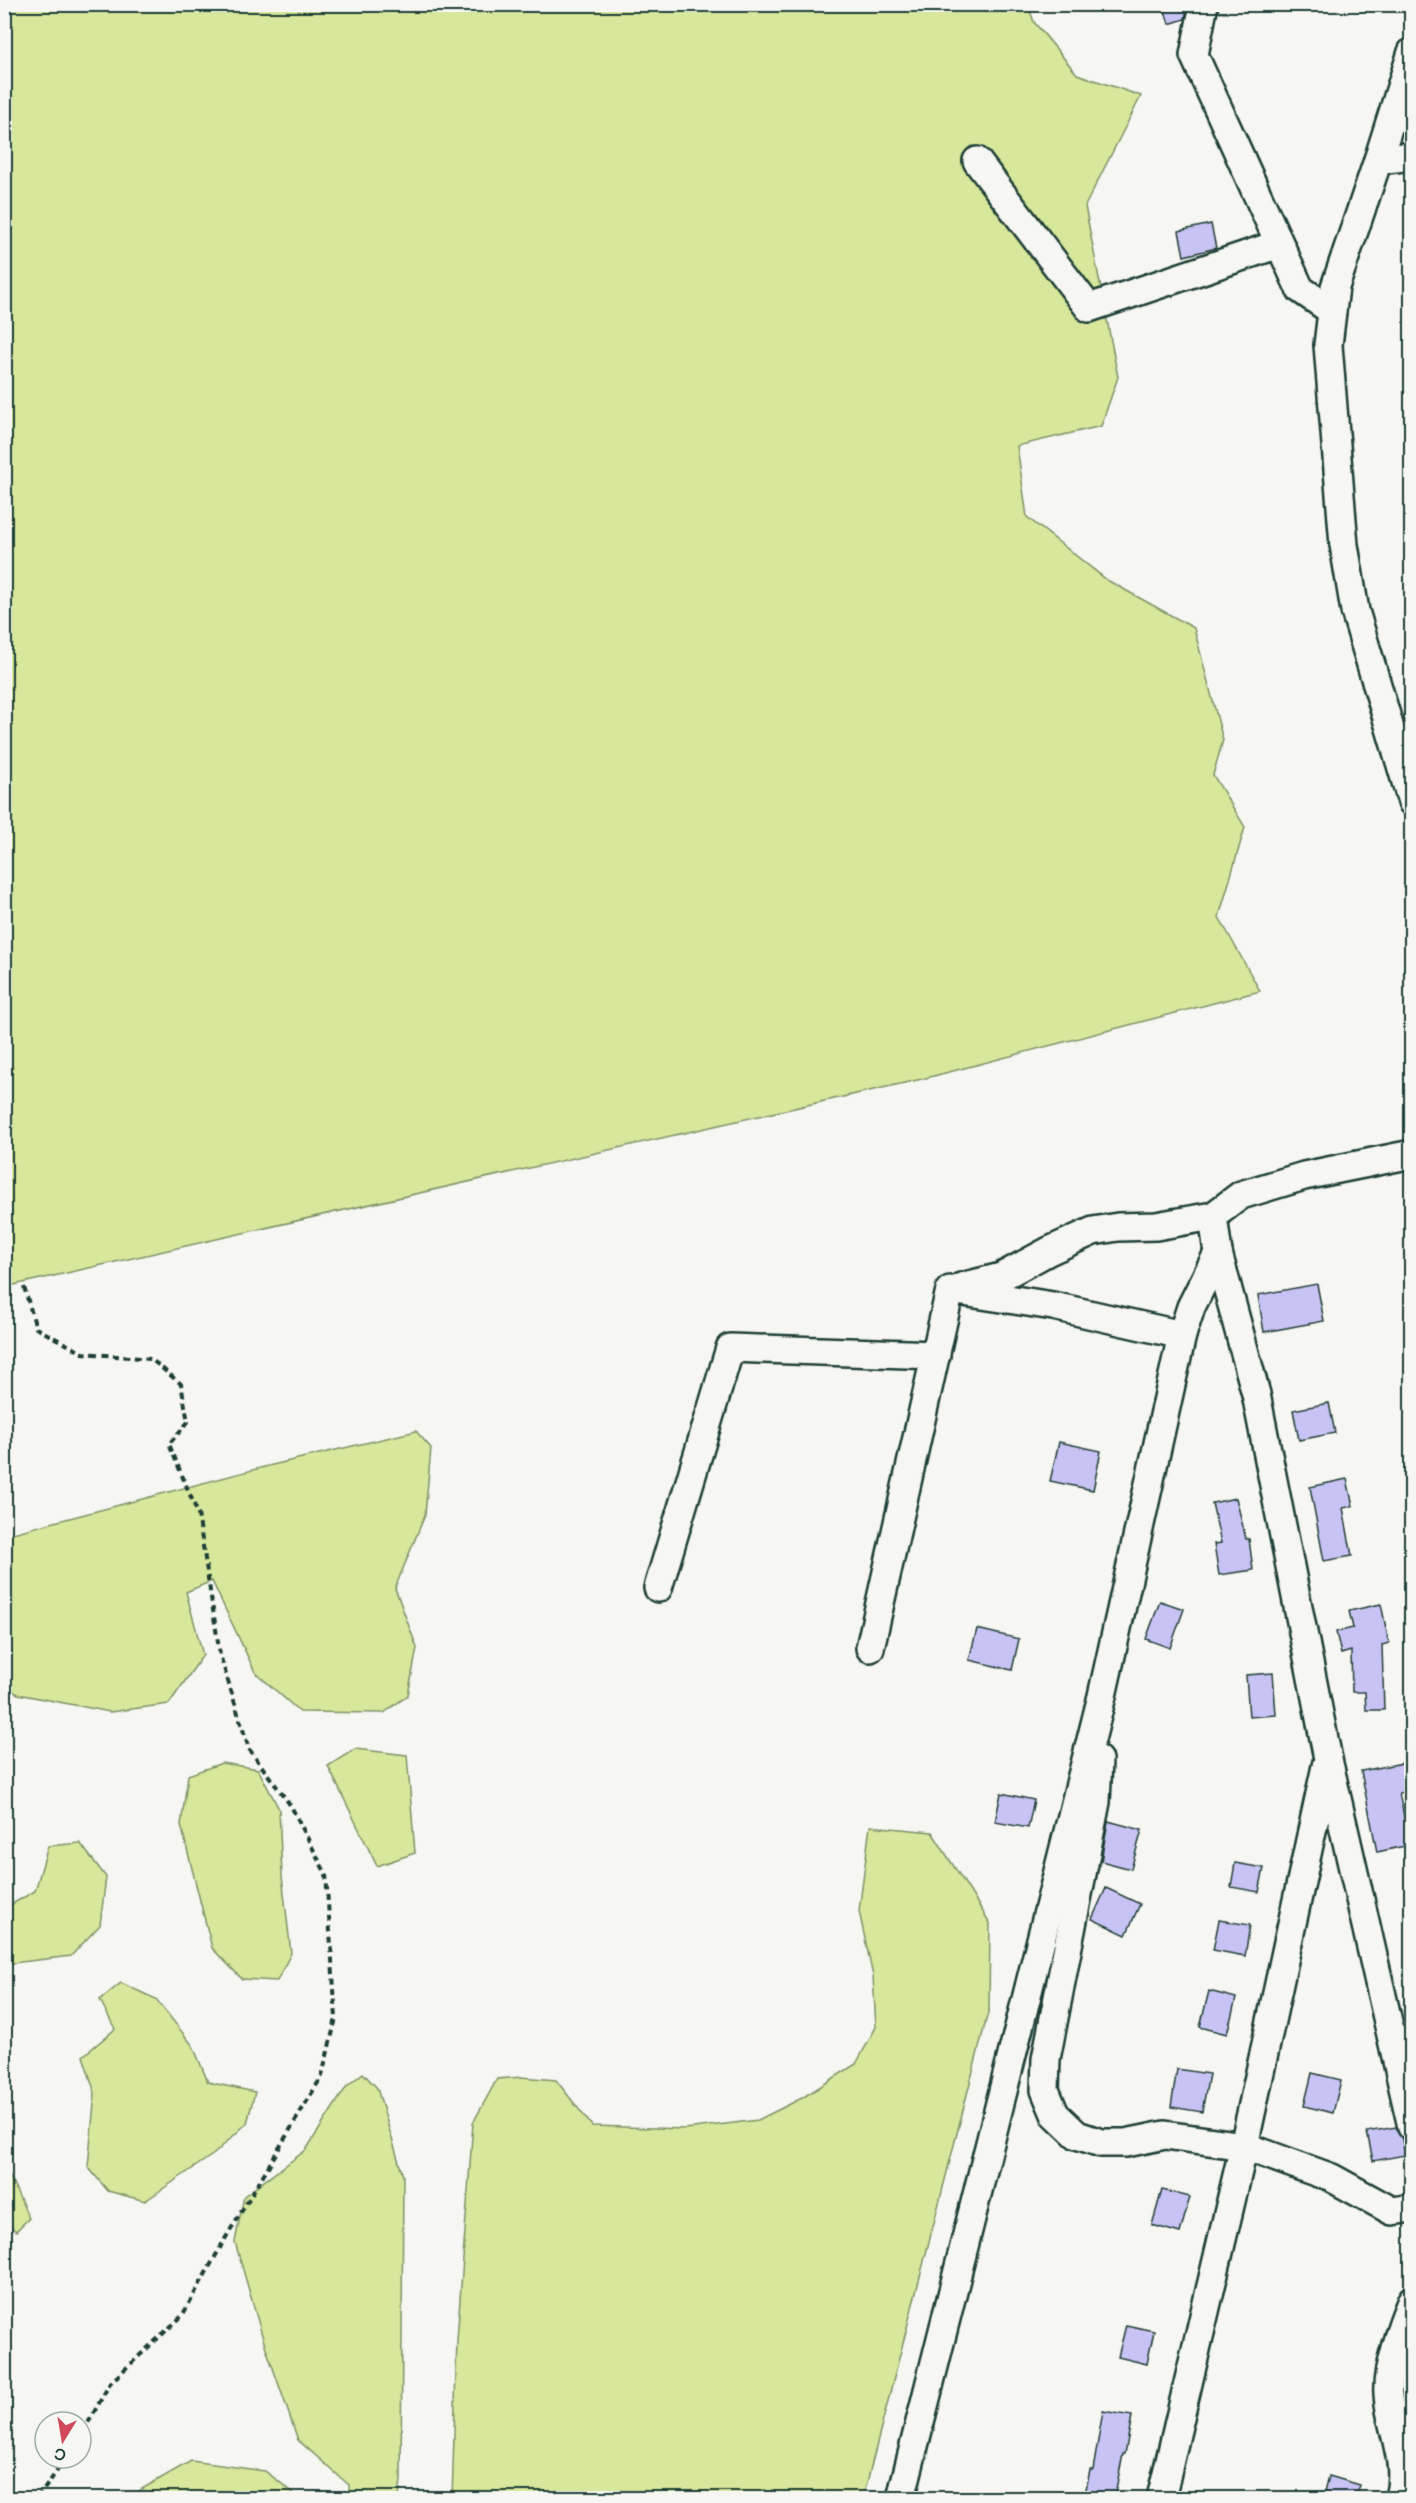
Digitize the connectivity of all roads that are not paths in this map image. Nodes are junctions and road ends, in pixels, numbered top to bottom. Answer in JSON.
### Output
{"nodes":[{"id":1,"x":1204,"y":4,"type":"edge"},
{"id":2,"x":1412,"y":52,"type":"edge"},
{"id":3,"x":1412,"y":156,"type":"edge"},
{"id":4,"x":1378,"y":160,"type":"junction"},
{"id":5,"x":977,"y":161,"type":"dead end"},
{"id":6,"x":1279,"y":244,"type":"junction"},
{"id":7,"x":1332,"y":311,"type":"junction"},
{"id":8,"x":1412,"y":802,"type":"edge"},
{"id":9,"x":1412,"y":1154,"type":"edge"},
{"id":10,"x":1213,"y":1216,"type":"junction"},
{"id":11,"x":1218,"y":1253,"type":"junction"},
{"id":12,"x":950,"y":1290,"type":"junction"},
{"id":13,"x":1182,"y":1335,"type":"junction"},
{"id":14,"x":936,"y":1355,"type":"junction"},
{"id":15,"x":658,"y":1588,"type":"dead end"},
{"id":16,"x":870,"y":1648,"type":"dead end"},
{"id":17,"x":1102,"y":1696,"type":"junction"},
{"id":18,"x":1328,"y":1759,"type":"junction"},
{"id":19,"x":1412,"y":2127,"type":"edge"},
{"id":20,"x":1244,"y":2146,"type":"junction"},
{"id":21,"x":1412,"y":2208,"type":"edge"},
{"id":22,"x":1412,"y":2300,"type":"edge"},
{"id":23,"x":901,"y":2499,"type":"edge"},
{"id":24,"x":1161,"y":2499,"type":"edge"},
{"id":25,"x":1399,"y":2499,"type":"edge"}],
"edges":[{"from":1,"to":6,"type":"street"},
{"from":2,"to":4,"type":"street"},
{"from":3,"to":4,"type":"street"},
{"from":4,"to":7,"type":"street"},
{"from":5,"to":6,"type":"street"},
{"from":6,"to":7,"type":"street"},
{"from":7,"to":8,"type":"street"},
{"from":9,"to":10,"type":"street"},
{"from":10,"to":11,"type":"street"},
{"from":10,"to":12,"type":"street"},
{"from":11,"to":13,"type":"street"},
{"from":11,"to":18,"type":"street"},
{"from":12,"to":13,"type":"street"},
{"from":12,"to":14,"type":"street"},
{"from":13,"to":17,"type":"street"},
{"from":14,"to":15,"type":"street"},
{"from":14,"to":16,"type":"street"},
{"from":17,"to":20,"type":"street"},
{"from":17,"to":23,"type":"street"},
{"from":18,"to":19,"type":"street"},
{"from":18,"to":20,"type":"street"},
{"from":20,"to":21,"type":"street"},
{"from":20,"to":24,"type":"street"},
{"from":22,"to":25,"type":"street"}]}
